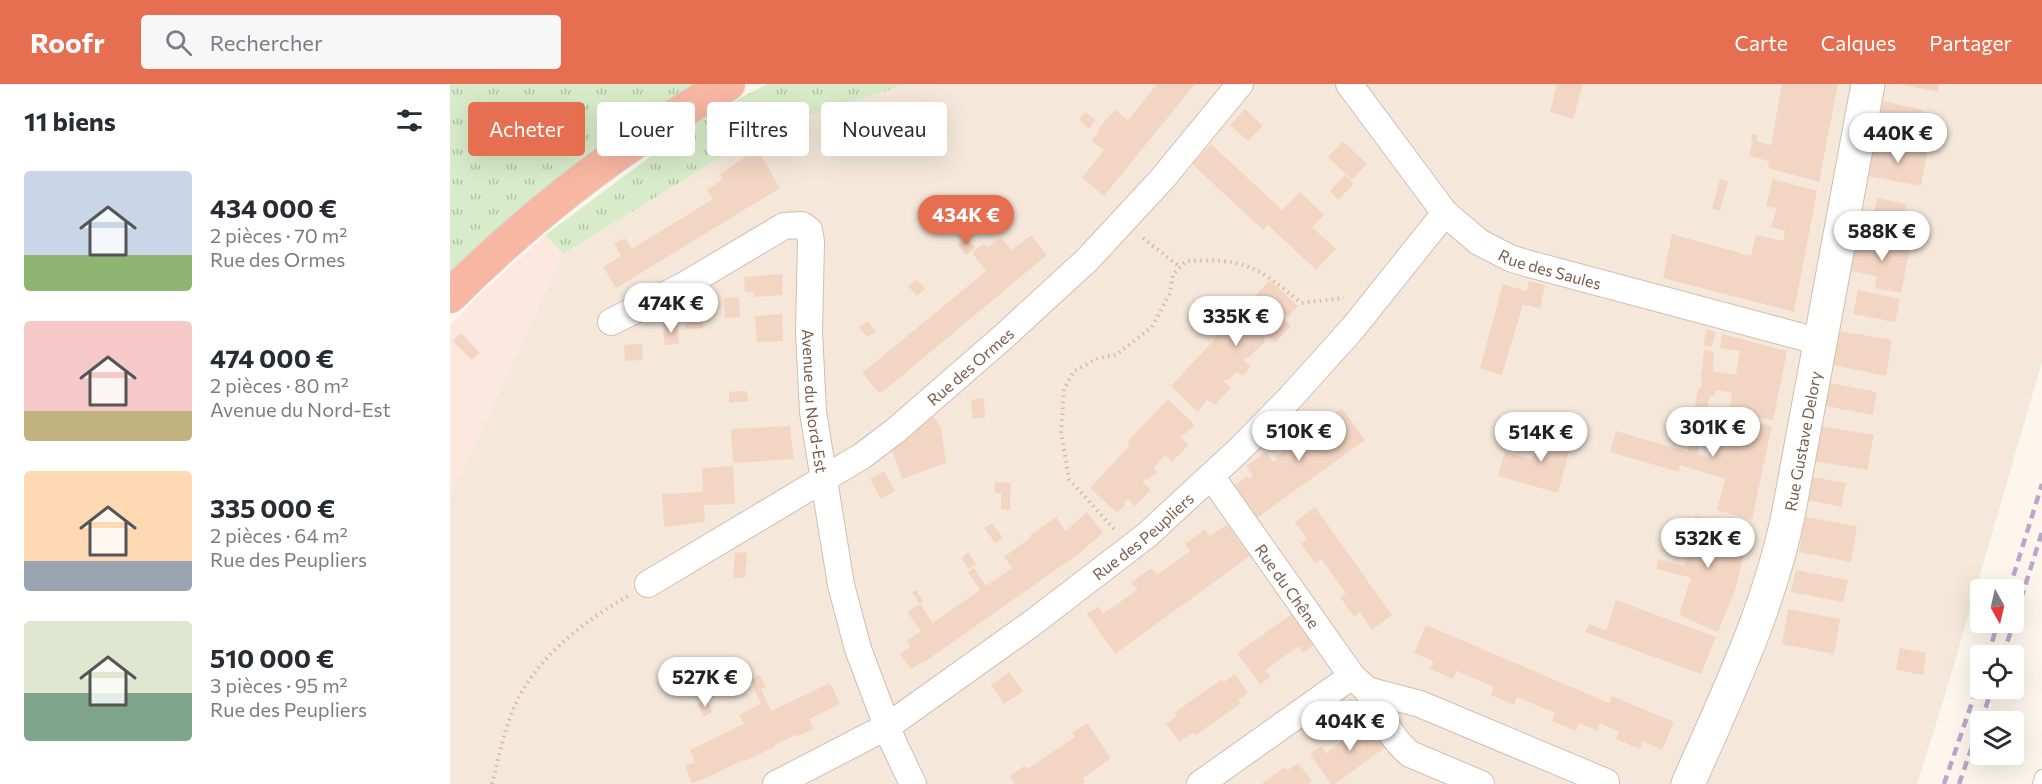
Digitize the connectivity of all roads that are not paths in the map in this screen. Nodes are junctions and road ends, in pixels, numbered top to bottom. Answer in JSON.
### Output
{"nodes":[{"id":1,"x":728,"y":84,"type":"edge"},
{"id":2,"x":1240,"y":84,"type":"edge"},
{"id":3,"x":1350,"y":84,"type":"edge"},
{"id":4,"x":1868,"y":84,"type":"edge"},
{"id":5,"x":1445,"y":213,"type":"junction"},
{"id":6,"x":450,"y":296,"type":"edge"},
{"id":7,"x":611,"y":322,"type":"dead end"},
{"id":8,"x":1821,"y":342,"type":"junction"},
{"id":9,"x":1211,"y":476,"type":"junction"},
{"id":10,"x":823,"y":480,"type":"junction"},
{"id":11,"x":648,"y":584,"type":"road end"},
{"id":12,"x":1359,"y":683,"type":"junction"},
{"id":13,"x":888,"y":726,"type":"junction"},
{"id":14,"x":2042,"y":777,"type":"edge"},
{"id":15,"x":776,"y":784,"type":"edge"},
{"id":16,"x":913,"y":784,"type":"edge"},
{"id":17,"x":1200,"y":784,"type":"edge"},
{"id":18,"x":1481,"y":784,"type":"edge"},
{"id":19,"x":1605,"y":784,"type":"edge"},
{"id":20,"x":1688,"y":784,"type":"edge"},
{"id":21,"x":2040,"y":784,"type":"edge"}],
"edges":[{"from":1,"to":6,"type":"highway"},
{"from":2,"to":10,"type":"street","name":"Rue des Ormes"},
{"from":3,"to":5,"type":"street","name":"Rue des Saules"},
{"from":4,"to":8,"type":"street","name":"Rue Gustave Delory"},
{"from":5,"to":8,"type":"street","name":"Rue des Saules"},
{"from":5,"to":9,"type":"street","name":"Rue des Peupliers"},
{"from":7,"to":10,"type":"street","name":"Avenue du Nord-Est"},
{"from":8,"to":20,"type":"street","name":"Rue Gustave Delory"},
{"from":9,"to":12,"type":"street","name":"Rue du Chêne"},
{"from":9,"to":13,"type":"street","name":"Rue des Peupliers"},
{"from":10,"to":11,"type":"street","name":"Rue des Ormes"},
{"from":10,"to":13,"type":"street","name":"Avenue du Nord-Est"},
{"from":12,"to":17,"type":"street"},
{"from":12,"to":18,"type":"street","name":"Rue du Chêne"},
{"from":12,"to":19,"type":"street"},
{"from":13,"to":15,"type":"street","name":"Rue des Peupliers"},
{"from":13,"to":16,"type":"street","name":"Avenue du Nord-Est"},
{"from":14,"to":21,"type":"lane"}]}
